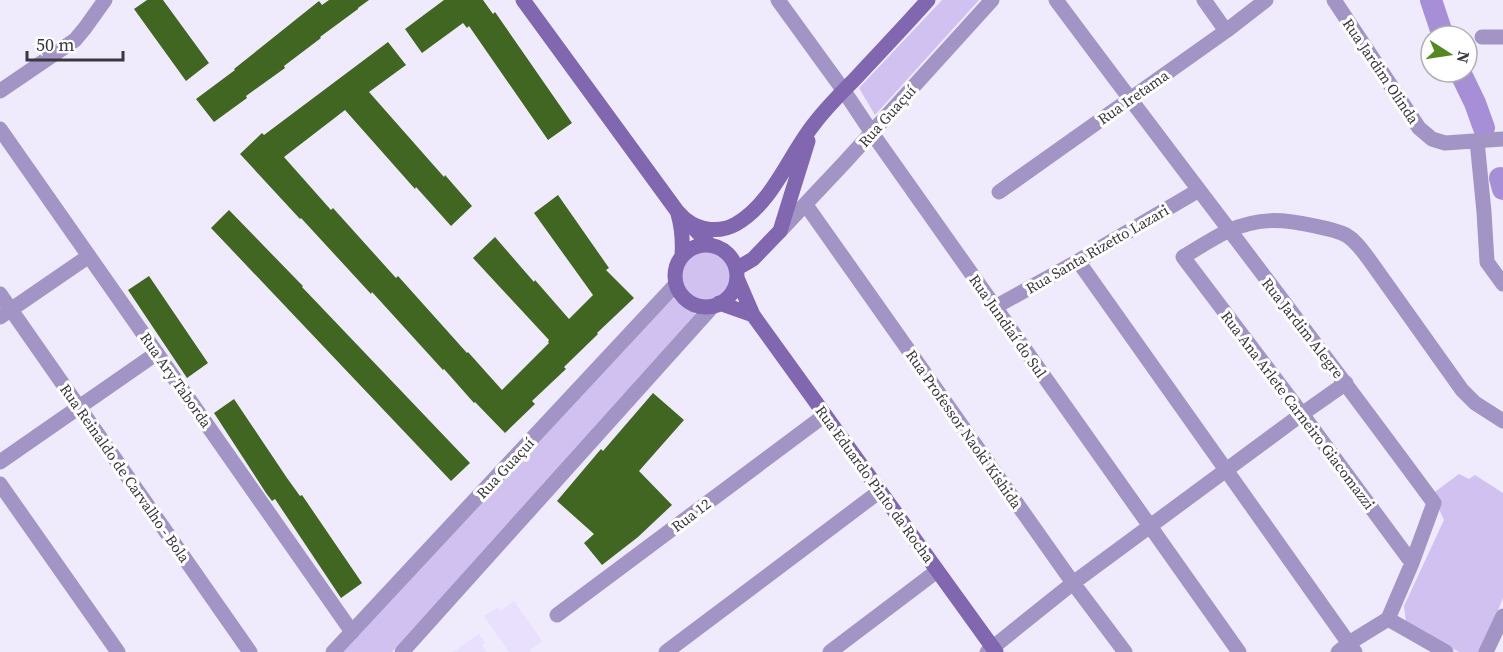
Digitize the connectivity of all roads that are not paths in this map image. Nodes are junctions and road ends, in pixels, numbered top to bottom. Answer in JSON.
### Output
{"nodes":[{"id":1,"x":105,"y":0,"type":"edge"},
{"id":2,"x":523,"y":0,"type":"edge"},
{"id":3,"x":777,"y":0,"type":"edge"},
{"id":4,"x":928,"y":0,"type":"edge"},
{"id":5,"x":992,"y":0,"type":"edge"},
{"id":6,"x":1056,"y":0,"type":"edge"},
{"id":7,"x":1204,"y":0,"type":"edge"},
{"id":8,"x":1266,"y":0,"type":"edge"},
{"id":9,"x":1334,"y":0,"type":"edge"},
{"id":10,"x":1226,"y":31,"type":"junction"},
{"id":11,"x":1482,"y":37,"type":"dead end"},
{"id":12,"x":1503,"y":37,"type":"edge"},
{"id":13,"x":0,"y":91,"type":"edge"},
{"id":14,"x":844,"y":91,"type":"junction"},
{"id":15,"x":1130,"y":99,"type":"junction"},
{"id":16,"x":814,"y":123,"type":"junction"},
{"id":17,"x":0,"y":129,"type":"edge"},
{"id":18,"x":872,"y":133,"type":"junction"},
{"id":19,"x":1477,"y":141,"type":"junction"},
{"id":20,"x":1500,"y":142,"type":"edge"},
{"id":21,"x":1199,"y":190,"type":"junction"},
{"id":22,"x":771,"y":191,"type":"junction"},
{"id":23,"x":999,"y":192,"type":"dead end"},
{"id":24,"x":806,"y":205,"type":"junction"},
{"id":25,"x":681,"y":215,"type":"junction"},
{"id":26,"x":729,"y":227,"type":"junction"},
{"id":27,"x":780,"y":231,"type":"junction"},
{"id":28,"x":1228,"y":231,"type":"junction"},
{"id":29,"x":715,"y":246,"type":"junction"},
{"id":30,"x":89,"y":256,"type":"junction"},
{"id":31,"x":682,"y":256,"type":"junction"},
{"id":32,"x":1078,"y":261,"type":"junction"},
{"id":33,"x":736,"y":274,"type":"junction"},
{"id":34,"x":676,"y":284,"type":"junction"},
{"id":35,"x":1503,"y":284,"type":"edge"},
{"id":36,"x":0,"y":294,"type":"edge"},
{"id":37,"x":716,"y":305,"type":"junction"},
{"id":38,"x":995,"y":307,"type":"junction"},
{"id":39,"x":6,"y":313,"type":"edge"},
{"id":40,"x":753,"y":315,"type":"junction"},
{"id":41,"x":157,"y":353,"type":"junction"},
{"id":42,"x":1346,"y":383,"type":"junction"},
{"id":43,"x":79,"y":407,"type":"junction"},
{"id":44,"x":1302,"y":414,"type":"junction"},
{"id":45,"x":825,"y":415,"type":"junction"},
{"id":46,"x":1503,"y":421,"type":"edge"},
{"id":47,"x":0,"y":462,"type":"edge"},
{"id":48,"x":1226,"y":470,"type":"junction"},
{"id":49,"x":0,"y":484,"type":"edge"},
{"id":50,"x":880,"y":491,"type":"junction"},
{"id":51,"x":1150,"y":526,"type":"junction"},
{"id":52,"x":1412,"y":563,"type":"junction"},
{"id":53,"x":937,"y":571,"type":"junction"},
{"id":54,"x":1073,"y":583,"type":"junction"},
{"id":55,"x":556,"y":615,"type":"dead end"},
{"id":56,"x":1503,"y":616,"type":"edge"},
{"id":57,"x":1388,"y":619,"type":"junction"},
{"id":58,"x":352,"y":632,"type":"junction"},
{"id":59,"x":1347,"y":649,"type":"edge"},
{"id":60,"x":992,"y":651,"type":"edge"},
{"id":61,"x":118,"y":652,"type":"edge"},
{"id":62,"x":250,"y":652,"type":"edge"},
{"id":63,"x":333,"y":652,"type":"edge"},
{"id":64,"x":402,"y":652,"type":"edge"},
{"id":65,"x":666,"y":652,"type":"edge"},
{"id":66,"x":830,"y":652,"type":"edge"},
{"id":67,"x":1125,"y":652,"type":"edge"},
{"id":68,"x":1239,"y":652,"type":"edge"},
{"id":69,"x":1446,"y":652,"type":"edge"},
{"id":70,"x":1486,"y":652,"type":"edge"}],
"edges":[{"from":1,"to":13,"type":"street"},
{"from":2,"to":25,"type":"main road"},
{"from":3,"to":14,"type":"street","name":"Rua Jundiaí do Sul"},
{"from":4,"to":14,"type":"main road","name":"Rua Guaçuí"},
{"from":5,"to":18,"type":"street","name":"Rua Guaçuí"},
{"from":6,"to":15,"type":"street","name":"Rua Jardim Alegre"},
{"from":7,"to":10,"type":"street"},
{"from":8,"to":10,"type":"street","name":"Rua Iretama"},
{"from":9,"to":19,"type":"street","name":"Rua Jardim Olinda"},
{"from":10,"to":15,"type":"street","name":"Rua Iretama"},
{"from":11,"to":12,"type":"street"},
{"from":14,"to":16,"type":"main road","name":"Rua Guaçuí"},
{"from":14,"to":18,"type":"street","name":"Rua Jundiaí do Sul"},
{"from":15,"to":21,"type":"street","name":"Rua Jardim Alegre"},
{"from":15,"to":23,"type":"street","name":"Rua Iretama"},
{"from":16,"to":22,"type":"main road","name":"Rua Guaçuí"},
{"from":16,"to":27,"type":"main road","name":"Rua Guaçuí"},
{"from":17,"to":30,"type":"street","name":"Rua Ary Taborda"},
{"from":18,"to":24,"type":"street","name":"Rua Guaçuí"},
{"from":18,"to":38,"type":"street","name":"Rua Jundiaí do Sul"},
{"from":19,"to":20,"type":"street"},
{"from":19,"to":35,"type":"street"},
{"from":21,"to":28,"type":"street","name":"Rua Jardim Alegre"},
{"from":21,"to":32,"type":"street","name":"Rua Santa Rizetto Lazari"},
{"from":22,"to":26,"type":"main road","name":"Rua Guaçuí"},
{"from":22,"to":27,"type":"main road"},
{"from":24,"to":27,"type":"street","name":"Rua Guaçuí"},
{"from":24,"to":54,"type":"street","name":"Rua Professor Naoki Kishida"},
{"from":25,"to":26,"type":"main road"},
{"from":25,"to":29,"type":"main road"},
{"from":25,"to":31,"type":"main road"},
{"from":26,"to":29,"type":"main road","name":"Rua Guaçuí"},
{"from":27,"to":33,"type":"main road","name":"Rua Guaçuí"},
{"from":28,"to":42,"type":"street","name":"Rua Jardim Alegre"},
{"from":28,"to":44,"type":"street","name":"Rua Ana Arlete Carneiro Giacomazzi"},
{"from":28,"to":46,"type":"street"},
{"from":29,"to":31,"type":"main road"},
{"from":29,"to":33,"type":"main road"},
{"from":30,"to":39,"type":"street"},
{"from":30,"to":41,"type":"street","name":"Rua Ary Taborda"},
{"from":31,"to":34,"type":"main road"},
{"from":32,"to":38,"type":"street","name":"Rua Santa Rizetto Lazari"},
{"from":32,"to":48,"type":"street"},
{"from":33,"to":37,"type":"main road"},
{"from":33,"to":40,"type":"main road","name":"Rua Eduardo Pinto da Rocha"},
{"from":34,"to":37,"type":"main road"},
{"from":34,"to":58,"type":"street","name":"Rua Guaçuí"},
{"from":36,"to":39,"type":"street","name":"Rua Reinaldo de Carvalho - Bola"},
{"from":37,"to":40,"type":"main road"},
{"from":37,"to":64,"type":"street"},
{"from":38,"to":51,"type":"street","name":"Rua Jundiaí do Sul"},
{"from":39,"to":43,"type":"street","name":"Rua Reinaldo de Carvalho - Bola"},
{"from":40,"to":45,"type":"main road","name":"Rua Eduardo Pinto da Rocha"},
{"from":41,"to":43,"type":"street"},
{"from":41,"to":58,"type":"street","name":"Rua Ary Taborda"},
{"from":42,"to":44,"type":"street"},
{"from":42,"to":52,"type":"street","name":"Rua Jardim Alegre"},
{"from":43,"to":47,"type":"street"},
{"from":43,"to":62,"type":"street","name":"Rua Reinaldo de Carvalho - Bola"},
{"from":44,"to":48,"type":"street"},
{"from":44,"to":52,"type":"street","name":"Rua Ana Arlete Carneiro Giacomazzi"},
{"from":45,"to":50,"type":"main road","name":"Rua Eduardo Pinto da Rocha"},
{"from":45,"to":55,"type":"street","name":"Rua 12"},
{"from":48,"to":51,"type":"street"},
{"from":48,"to":59,"type":"street"},
{"from":49,"to":61,"type":"street"},
{"from":50,"to":53,"type":"main road","name":"Rua Eduardo Pinto da Rocha"},
{"from":50,"to":65,"type":"street"},
{"from":51,"to":54,"type":"street"},
{"from":51,"to":68,"type":"street","name":"Rua Jundiaí do Sul"},
{"from":52,"to":57,"type":"street","name":"Rua Jardim Alegre"},
{"from":53,"to":60,"type":"main road","name":"Rua Eduardo Pinto da Rocha"},
{"from":53,"to":66,"type":"street"},
{"from":54,"to":60,"type":"street"},
{"from":54,"to":67,"type":"street","name":"Rua Professor Naoki Kishida"},
{"from":56,"to":70,"type":"street"},
{"from":57,"to":59,"type":"street"},
{"from":57,"to":69,"type":"street"},
{"from":58,"to":63,"type":"street","name":"Rua Guaçuí"}]}
